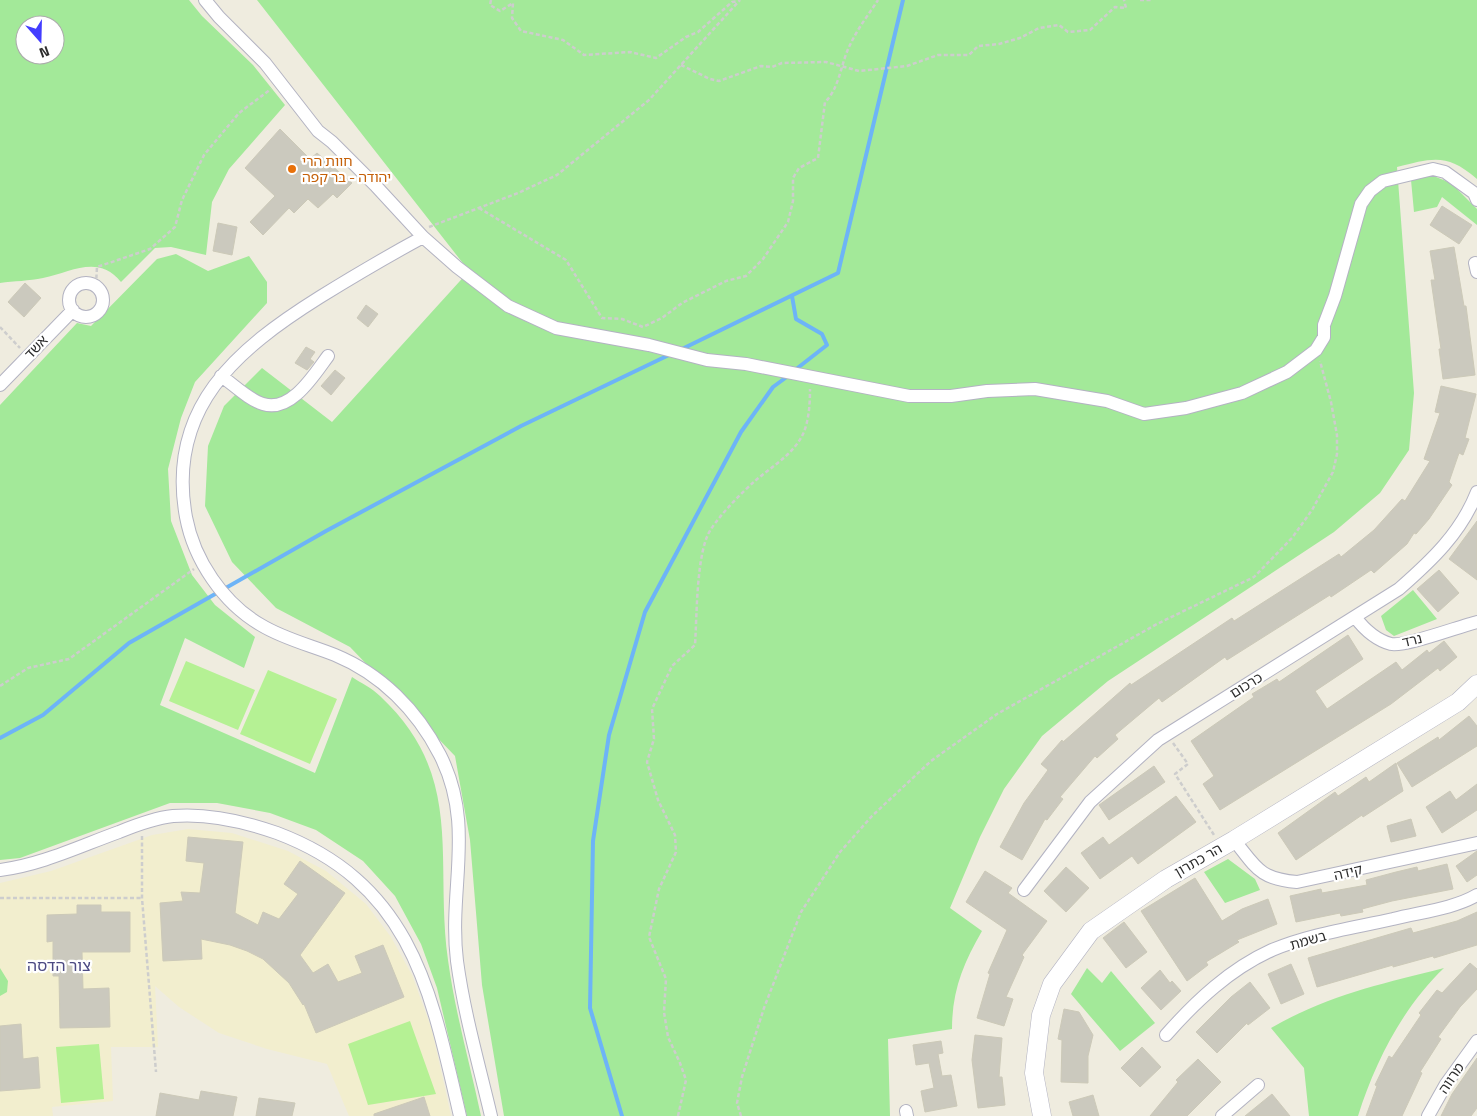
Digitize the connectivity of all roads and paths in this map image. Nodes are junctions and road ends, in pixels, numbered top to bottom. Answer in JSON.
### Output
{"nodes":[{"id":1,"x":205,"y":0,"type":"edge"},
{"id":2,"x":490,"y":0,"type":"edge"},
{"id":3,"x":739,"y":0,"type":"edge"},
{"id":4,"x":878,"y":0,"type":"edge"},
{"id":5,"x":1124,"y":0,"type":"edge"},
{"id":6,"x":1140,"y":0,"type":"edge"},
{"id":7,"x":1151,"y":0,"type":"edge"},
{"id":8,"x":682,"y":64,"type":"junction"},
{"id":9,"x":841,"y":66,"type":"junction"},
{"id":10,"x":280,"y":83,"type":"junction"},
{"id":11,"x":1477,"y":200,"type":"edge"},
{"id":12,"x":479,"y":208,"type":"junction"},
{"id":13,"x":423,"y":237,"type":"junction"},
{"id":14,"x":96,"y":285,"type":"junction"},
{"id":15,"x":73,"y":310,"type":"junction"},
{"id":16,"x":0,"y":327,"type":"edge"},
{"id":17,"x":1316,"y":350,"type":"junction"},
{"id":18,"x":328,"y":356,"type":"dead end"},
{"id":19,"x":28,"y":357,"type":"junction"},
{"id":20,"x":221,"y":376,"type":"junction"},
{"id":21,"x":810,"y":378,"type":"junction"},
{"id":22,"x":0,"y":385,"type":"edge"},
{"id":23,"x":1477,"y":492,"type":"edge"},
{"id":24,"x":203,"y":563,"type":"junction"},
{"id":25,"x":1355,"y":617,"type":"junction"},
{"id":26,"x":1477,"y":622,"type":"edge"},
{"id":27,"x":1477,"y":684,"type":"edge"},
{"id":28,"x":0,"y":686,"type":"edge"},
{"id":29,"x":1167,"y":734,"type":"junction"},
{"id":30,"x":142,"y":823,"type":"junction"},
{"id":31,"x":1228,"y":843,"type":"junction"},
{"id":32,"x":1477,"y":844,"type":"edge"},
{"id":33,"x":0,"y":870,"type":"edge"},
{"id":34,"x":1024,"y":890,"type":"dead end"},
{"id":35,"x":1477,"y":895,"type":"edge"},
{"id":36,"x":0,"y":898,"type":"edge"},
{"id":37,"x":142,"y":898,"type":"junction"},
{"id":38,"x":1166,"y":1035,"type":"dead end"},
{"id":39,"x":1477,"y":1041,"type":"edge"},
{"id":40,"x":156,"y":1072,"type":"dead end"},
{"id":41,"x":1258,"y":1085,"type":"dead end"},
{"id":42,"x":460,"y":1116,"type":"edge"},
{"id":43,"x":491,"y":1116,"type":"edge"},
{"id":44,"x":678,"y":1116,"type":"edge"},
{"id":45,"x":741,"y":1116,"type":"edge"},
{"id":46,"x":1042,"y":1116,"type":"edge"},
{"id":47,"x":1222,"y":1116,"type":"edge"},
{"id":48,"x":1428,"y":1116,"type":"edge"}],
"edges":[{"from":1,"to":10,"type":"street"},
{"from":2,"to":3,"type":"path"},
{"from":3,"to":8,"type":"path"},
{"from":4,"to":9,"type":"path"},
{"from":5,"to":9,"type":"path"},
{"from":6,"to":7,"type":"path"},
{"from":8,"to":9,"type":"path"},
{"from":8,"to":12,"type":"path"},
{"from":9,"to":12,"type":"path"},
{"from":10,"to":13,"type":"street"},
{"from":10,"to":14,"type":"path"},
{"from":11,"to":17,"type":"street"},
{"from":12,"to":13,"type":"path"},
{"from":13,"to":20,"type":"street"},
{"from":13,"to":21,"type":"street"},
{"from":14,"to":15,"type":"street"},
{"from":14,"to":15,"type":"street"},
{"from":15,"to":19,"type":"street","name":"אשד"},
{"from":16,"to":19,"type":"path"},
{"from":17,"to":21,"type":"street"},
{"from":17,"to":45,"type":"path"},
{"from":18,"to":20,"type":"street"},
{"from":19,"to":22,"type":"street","name":"אשד"},
{"from":20,"to":24,"type":"street"},
{"from":21,"to":44,"type":"path"},
{"from":23,"to":25,"type":"street","name":"כרכום"},
{"from":24,"to":28,"type":"path"},
{"from":24,"to":43,"type":"street"},
{"from":25,"to":26,"type":"street","name":"נרד"},
{"from":25,"to":29,"type":"street","name":"כרכום"},
{"from":27,"to":31,"type":"street","name":"הר כתרון"},
{"from":29,"to":31,"type":"path"},
{"from":29,"to":34,"type":"street","name":"כרכום"},
{"from":30,"to":33,"type":"street"},
{"from":30,"to":37,"type":"path"},
{"from":30,"to":42,"type":"street"},
{"from":31,"to":32,"type":"street","name":"קידה"},
{"from":31,"to":46,"type":"street","name":"הר כתרון"},
{"from":35,"to":38,"type":"street","name":"בשמת"},
{"from":36,"to":37,"type":"path"},
{"from":37,"to":40,"type":"path"},
{"from":39,"to":48,"type":"street","name":"מרווה"},
{"from":41,"to":47,"type":"street"}]}
